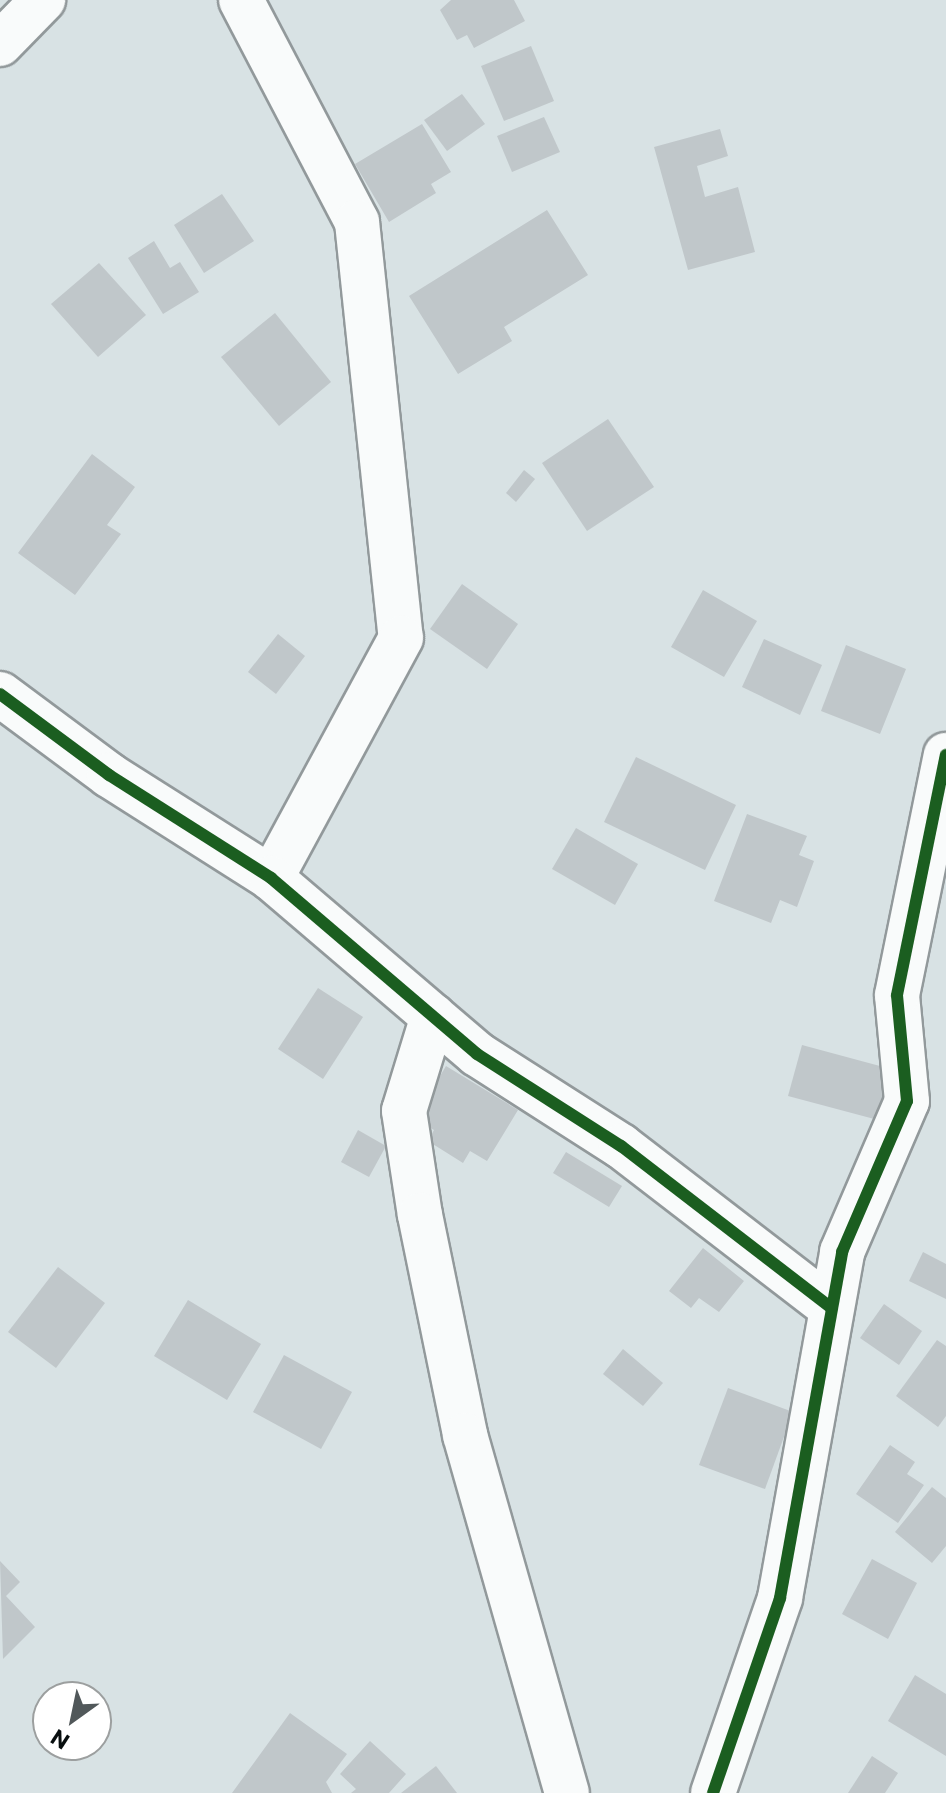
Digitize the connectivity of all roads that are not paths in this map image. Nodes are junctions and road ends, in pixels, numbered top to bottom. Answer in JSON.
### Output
{"nodes":[{"id":1,"x":43,"y":0,"type":"edge"},
{"id":2,"x":241,"y":0,"type":"edge"},
{"id":3,"x":0,"y":44,"type":"edge"},
{"id":4,"x":0,"y":694,"type":"edge"},
{"id":5,"x":946,"y":755,"type":"edge"},
{"id":6,"x":271,"y":878,"type":"junction"},
{"id":7,"x":433,"y":1016,"type":"junction"},
{"id":8,"x":831,"y":1308,"type":"junction"},
{"id":9,"x":567,"y":1793,"type":"edge"},
{"id":10,"x":713,"y":1793,"type":"edge"}],
"edges":[{"from":1,"to":3,"type":"street"},
{"from":2,"to":6,"type":"street"},
{"from":4,"to":6,"type":"street"},
{"from":5,"to":8,"type":"street"},
{"from":6,"to":7,"type":"street"},
{"from":7,"to":8,"type":"street"},
{"from":7,"to":9,"type":"street"},
{"from":8,"to":10,"type":"street"}]}
